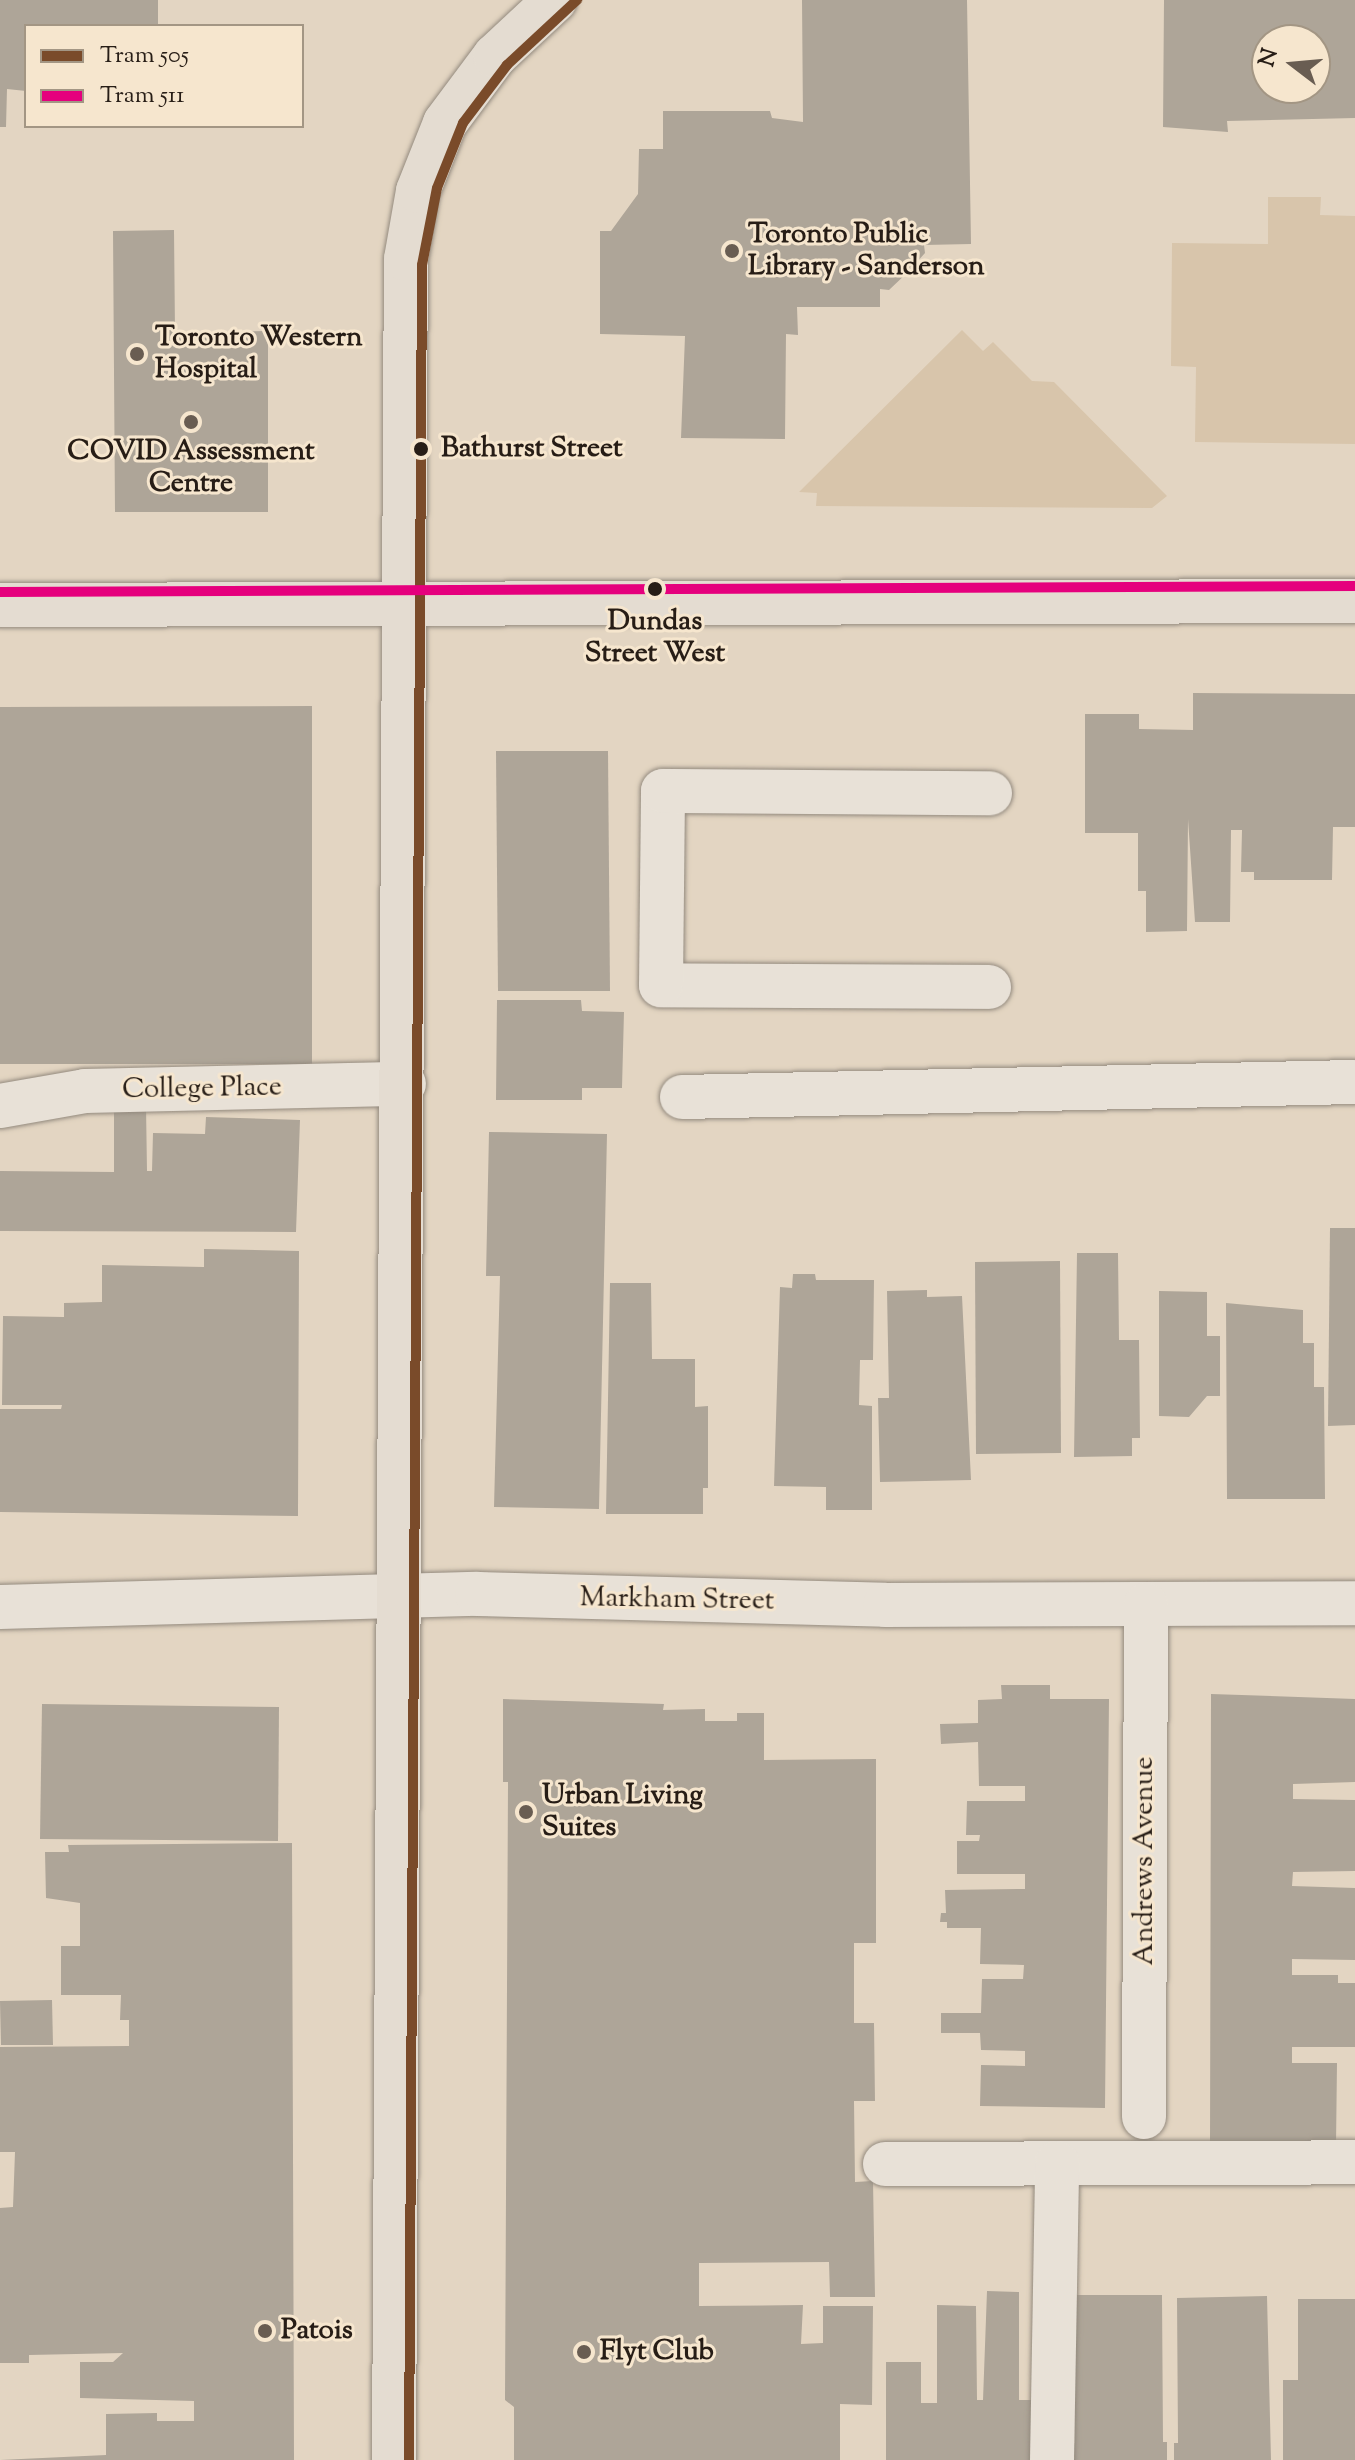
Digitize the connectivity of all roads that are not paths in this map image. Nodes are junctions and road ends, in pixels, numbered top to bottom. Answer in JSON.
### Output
{"nodes":[{"id":1,"x":555,"y":0,"type":"edge"},
{"id":2,"x":1355,"y":601,"type":"edge"},
{"id":3,"x":404,"y":603,"type":"junction"},
{"id":4,"x":0,"y":605,"type":"edge"},
{"id":5,"x":990,"y":793,"type":"dead end"},
{"id":6,"x":989,"y":987,"type":"dead end"},
{"id":7,"x":1355,"y":1082,"type":"edge"},
{"id":8,"x":404,"y":1084,"type":"junction"},
{"id":9,"x":682,"y":1097,"type":"dead end"},
{"id":10,"x":0,"y":1106,"type":"edge"},
{"id":11,"x":399,"y":1597,"type":"junction"},
{"id":12,"x":1355,"y":1603,"type":"edge"},
{"id":13,"x":1146,"y":1605,"type":"junction"},
{"id":14,"x":0,"y":1607,"type":"edge"},
{"id":15,"x":1144,"y":2117,"type":"dead end"},
{"id":16,"x":1355,"y":2162,"type":"edge"},
{"id":17,"x":1057,"y":2163,"type":"junction"},
{"id":18,"x":885,"y":2164,"type":"dead end"},
{"id":19,"x":394,"y":2460,"type":"edge"},
{"id":20,"x":1052,"y":2460,"type":"edge"}],
"edges":[{"from":1,"to":3,"type":"main road"},
{"from":2,"to":3,"type":"main road"},
{"from":3,"to":4,"type":"main road"},
{"from":3,"to":8,"type":"main road"},
{"from":5,"to":6,"type":"street"},
{"from":7,"to":9,"type":"street"},
{"from":8,"to":10,"type":"street","name":"College Place"},
{"from":8,"to":11,"type":"main road"},
{"from":11,"to":13,"type":"street","name":"Markham Street"},
{"from":11,"to":14,"type":"street","name":"Markham Street"},
{"from":11,"to":19,"type":"main road"},
{"from":12,"to":13,"type":"street","name":"Markham Street"},
{"from":13,"to":15,"type":"street","name":"Andrews Avenue"},
{"from":16,"to":17,"type":"street"},
{"from":17,"to":18,"type":"street"},
{"from":17,"to":20,"type":"street"}]}
